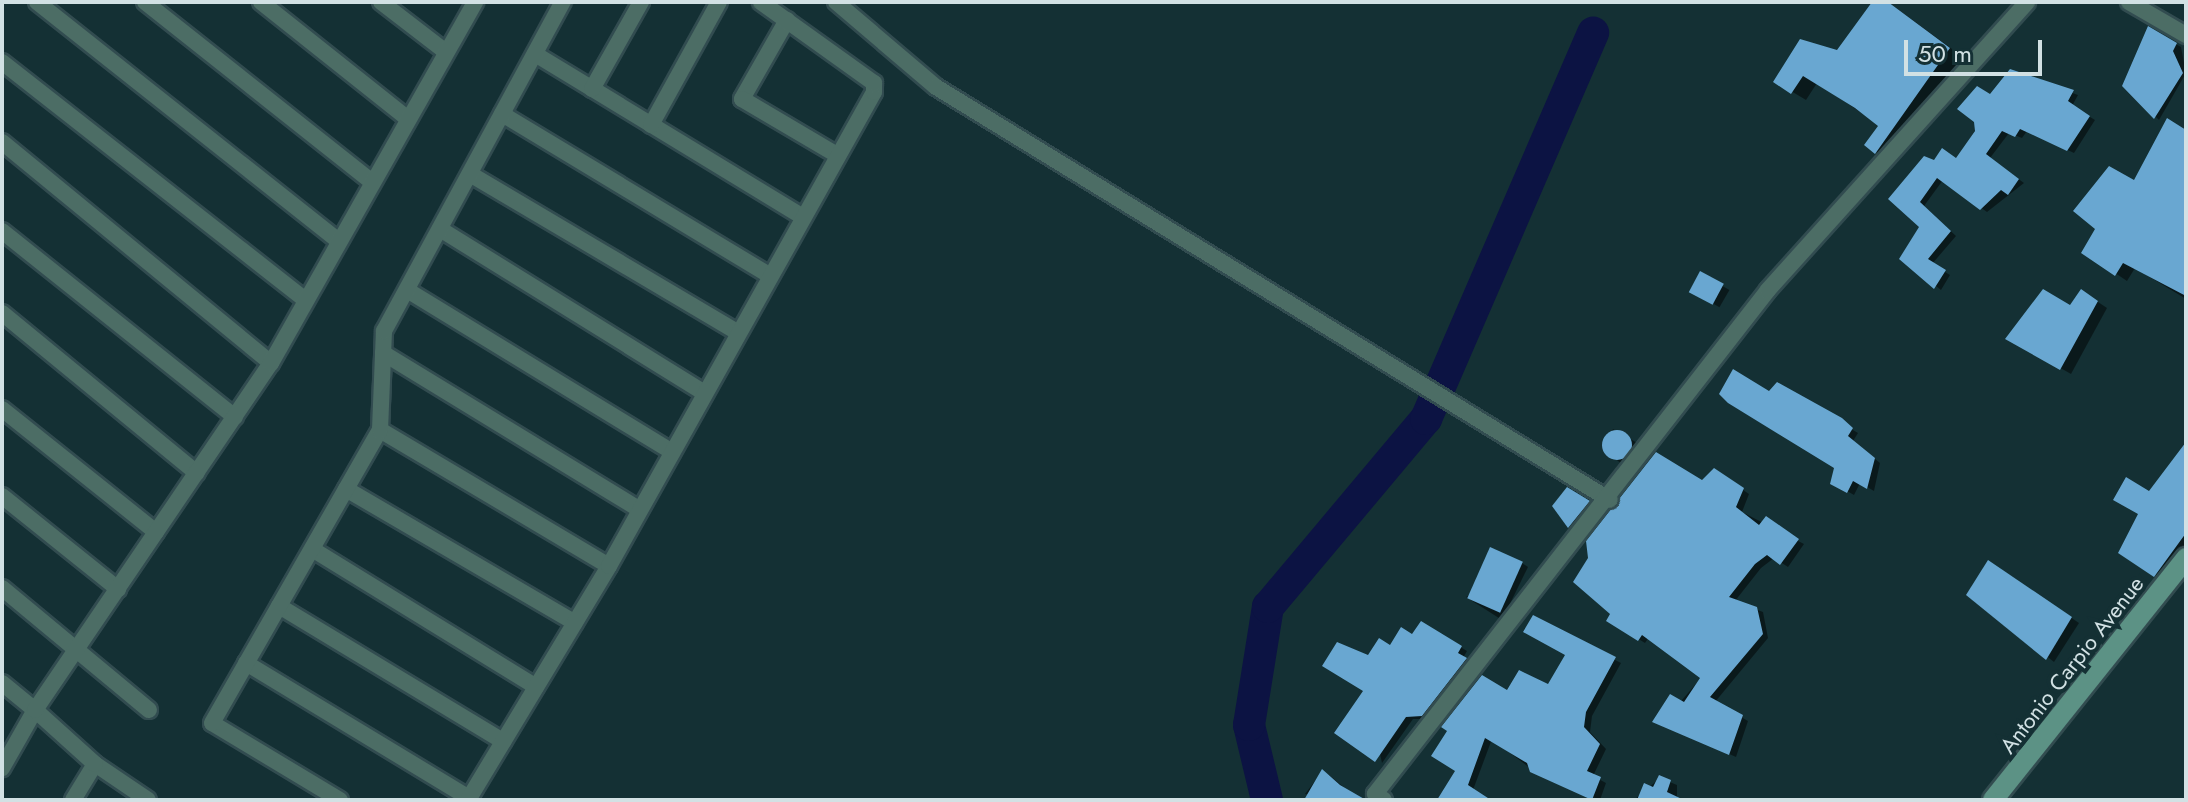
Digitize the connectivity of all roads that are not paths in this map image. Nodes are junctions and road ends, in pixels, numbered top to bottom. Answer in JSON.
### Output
{"nodes":[{"id":1,"x":37,"y":2,"type":"edge"},
{"id":2,"x":145,"y":2,"type":"edge"},
{"id":3,"x":261,"y":2,"type":"edge"},
{"id":4,"x":381,"y":2,"type":"edge"},
{"id":5,"x":475,"y":2,"type":"edge"},
{"id":6,"x":563,"y":2,"type":"edge"},
{"id":7,"x":641,"y":2,"type":"edge"},
{"id":8,"x":719,"y":2,"type":"edge"},
{"id":9,"x":761,"y":2,"type":"edge"},
{"id":10,"x":836,"y":2,"type":"edge"},
{"id":11,"x":2027,"y":2,"type":"edge"},
{"id":12,"x":2129,"y":2,"type":"edge"},
{"id":13,"x":787,"y":20,"type":"junction"},
{"id":14,"x":2186,"y":35,"type":"edge"},
{"id":15,"x":446,"y":52,"type":"junction"},
{"id":16,"x":535,"y":54,"type":"junction"},
{"id":17,"x":2,"y":62,"type":"edge"},
{"id":18,"x":592,"y":89,"type":"junction"},
{"id":19,"x":502,"y":114,"type":"junction"},
{"id":20,"x":407,"y":118,"type":"junction"},
{"id":21,"x":651,"y":125,"type":"junction"},
{"id":22,"x":2,"y":142,"type":"edge"},
{"id":23,"x":837,"y":155,"type":"junction"},
{"id":24,"x":470,"y":174,"type":"junction"},
{"id":25,"x":372,"y":182,"type":"junction"},
{"id":26,"x":801,"y":216,"type":"junction"},
{"id":27,"x":440,"y":229,"type":"junction"},
{"id":28,"x":2,"y":231,"type":"edge"},
{"id":29,"x":339,"y":241,"type":"junction"},
{"id":30,"x":769,"y":275,"type":"junction"},
{"id":31,"x":407,"y":290,"type":"junction"},
{"id":32,"x":306,"y":300,"type":"junction"},
{"id":33,"x":2,"y":313,"type":"edge"},
{"id":34,"x":737,"y":332,"type":"junction"},
{"id":35,"x":383,"y":353,"type":"junction"},
{"id":36,"x":271,"y":363,"type":"junction"},
{"id":37,"x":704,"y":393,"type":"junction"},
{"id":38,"x":2,"y":409,"type":"edge"},
{"id":39,"x":235,"y":417,"type":"junction"},
{"id":40,"x":380,"y":430,"type":"junction"},
{"id":41,"x":672,"y":452,"type":"junction"},
{"id":42,"x":197,"y":473,"type":"junction"},
{"id":43,"x":346,"y":489,"type":"junction"},
{"id":44,"x":2,"y":496,"type":"edge"},
{"id":45,"x":1610,"y":500,"type":"junction"},
{"id":46,"x":640,"y":510,"type":"junction"},
{"id":47,"x":156,"y":532,"type":"junction"},
{"id":48,"x":312,"y":549,"type":"junction"},
{"id":49,"x":2186,"y":558,"type":"edge"},
{"id":50,"x":609,"y":566,"type":"junction"},
{"id":51,"x":2,"y":588,"type":"edge"},
{"id":52,"x":118,"y":589,"type":"junction"},
{"id":53,"x":279,"y":606,"type":"junction"},
{"id":54,"x":575,"y":623,"type":"junction"},
{"id":55,"x":76,"y":650,"type":"junction"},
{"id":56,"x":246,"y":663,"type":"junction"},
{"id":57,"x":2,"y":683,"type":"edge"},
{"id":58,"x":536,"y":687,"type":"junction"},
{"id":59,"x":35,"y":710,"type":"junction"},
{"id":60,"x":149,"y":710,"type":"dead end"},
{"id":61,"x":503,"y":741,"type":"junction"},
{"id":62,"x":95,"y":764,"type":"junction"},
{"id":63,"x":2,"y":768,"type":"edge"},
{"id":64,"x":468,"y":799,"type":"edge"},
{"id":65,"x":73,"y":800,"type":"edge"},
{"id":66,"x":148,"y":800,"type":"edge"},
{"id":67,"x":340,"y":800,"type":"edge"},
{"id":68,"x":1384,"y":800,"type":"edge"},
{"id":69,"x":1993,"y":800,"type":"edge"}],
"edges":[{"from":1,"to":29,"type":"street"},
{"from":2,"to":25,"type":"street"},
{"from":3,"to":20,"type":"street"},
{"from":4,"to":15,"type":"street"},
{"from":5,"to":15,"type":"street"},
{"from":6,"to":16,"type":"street"},
{"from":7,"to":18,"type":"street"},
{"from":8,"to":21,"type":"street"},
{"from":9,"to":13,"type":"street"},
{"from":10,"to":45,"type":"street"},
{"from":11,"to":45,"type":"street"},
{"from":12,"to":14,"type":"street"},
{"from":13,"to":23,"type":"street"},
{"from":13,"to":23,"type":"street"},
{"from":15,"to":20,"type":"street"},
{"from":16,"to":18,"type":"street"},
{"from":16,"to":19,"type":"street"},
{"from":17,"to":32,"type":"street"},
{"from":18,"to":21,"type":"street"},
{"from":19,"to":24,"type":"street"},
{"from":19,"to":30,"type":"street"},
{"from":20,"to":25,"type":"street"},
{"from":21,"to":26,"type":"street"},
{"from":22,"to":36,"type":"street"},
{"from":23,"to":26,"type":"street"},
{"from":24,"to":27,"type":"street"},
{"from":24,"to":34,"type":"street"},
{"from":25,"to":29,"type":"street"},
{"from":26,"to":30,"type":"street"},
{"from":27,"to":31,"type":"street"},
{"from":27,"to":37,"type":"street"},
{"from":28,"to":39,"type":"street"},
{"from":29,"to":32,"type":"street"},
{"from":30,"to":34,"type":"street"},
{"from":31,"to":35,"type":"street"},
{"from":31,"to":41,"type":"street"},
{"from":32,"to":36,"type":"street"},
{"from":33,"to":42,"type":"street"},
{"from":34,"to":37,"type":"street"},
{"from":35,"to":40,"type":"street"},
{"from":35,"to":46,"type":"street"},
{"from":36,"to":39,"type":"street"},
{"from":37,"to":41,"type":"street"},
{"from":38,"to":47,"type":"street"},
{"from":39,"to":42,"type":"street"},
{"from":40,"to":43,"type":"street"},
{"from":40,"to":50,"type":"street"},
{"from":41,"to":46,"type":"street"},
{"from":42,"to":47,"type":"street"},
{"from":43,"to":48,"type":"street"},
{"from":43,"to":54,"type":"street"},
{"from":44,"to":52,"type":"street"},
{"from":45,"to":68,"type":"street"},
{"from":46,"to":50,"type":"street"},
{"from":47,"to":52,"type":"street"},
{"from":48,"to":53,"type":"street"},
{"from":48,"to":58,"type":"street"},
{"from":49,"to":69,"type":"street","name":"Antonio Carpio Avenue"},
{"from":50,"to":54,"type":"street"},
{"from":51,"to":55,"type":"street"},
{"from":52,"to":55,"type":"street"},
{"from":53,"to":56,"type":"street"},
{"from":53,"to":61,"type":"street"},
{"from":54,"to":58,"type":"street"},
{"from":55,"to":59,"type":"street"},
{"from":55,"to":60,"type":"street"},
{"from":56,"to":64,"type":"street"},
{"from":56,"to":67,"type":"street"},
{"from":57,"to":59,"type":"street"},
{"from":58,"to":61,"type":"street"},
{"from":59,"to":62,"type":"street"},
{"from":59,"to":63,"type":"street"},
{"from":61,"to":64,"type":"street"},
{"from":62,"to":65,"type":"street"},
{"from":62,"to":66,"type":"street"}]}
